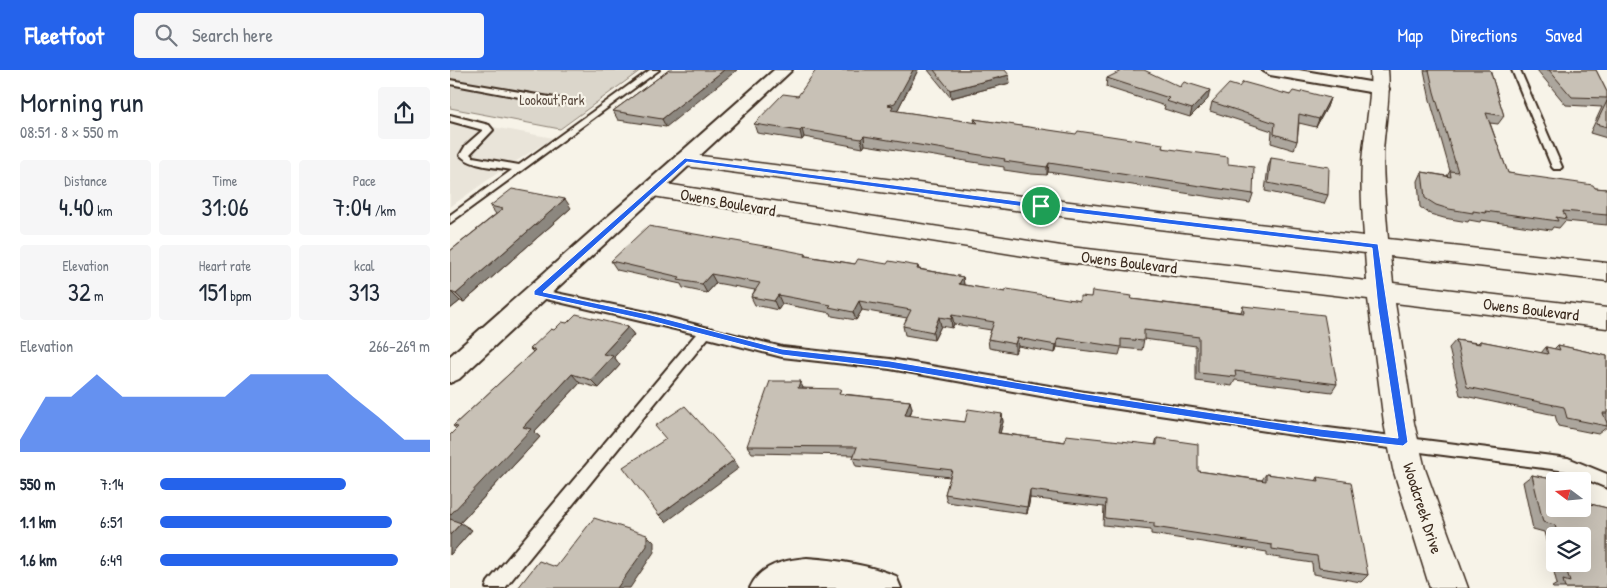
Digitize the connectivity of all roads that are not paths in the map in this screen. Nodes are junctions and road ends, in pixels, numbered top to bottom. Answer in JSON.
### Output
{"nodes":[{"id":1,"x":655,"y":70,"type":"edge"},
{"id":2,"x":784,"y":70,"type":"edge"},
{"id":3,"x":1270,"y":70,"type":"edge"},
{"id":4,"x":1516,"y":70,"type":"edge"},
{"id":5,"x":1380,"y":80,"type":"edge"},
{"id":6,"x":450,"y":82,"type":"edge"},
{"id":7,"x":561,"y":102,"type":"dead end"},
{"id":8,"x":450,"y":118,"type":"edge"},
{"id":9,"x":685,"y":160,"type":"junction"},
{"id":10,"x":1557,"y":166,"type":"dead end"},
{"id":11,"x":520,"y":168,"type":"junction"},
{"id":12,"x":653,"y":189,"type":"junction"},
{"id":13,"x":450,"y":220,"type":"edge"},
{"id":14,"x":1376,"y":246,"type":"junction"},
{"id":15,"x":1607,"y":272,"type":"edge"},
{"id":16,"x":1380,"y":292,"type":"junction"},
{"id":17,"x":537,"y":293,"type":"junction"},
{"id":18,"x":1607,"y":318,"type":"edge"},
{"id":19,"x":705,"y":332,"type":"junction"},
{"id":20,"x":450,"y":372,"type":"edge"},
{"id":21,"x":1403,"y":442,"type":"junction"},
{"id":22,"x":1607,"y":481,"type":"edge"},
{"id":23,"x":494,"y":588,"type":"edge"},
{"id":24,"x":767,"y":588,"type":"edge"},
{"id":25,"x":884,"y":588,"type":"edge"},
{"id":26,"x":1449,"y":588,"type":"edge"}],
"edges":[{"from":1,"to":11,"type":"lane"},
{"from":2,"to":9,"type":"street"},
{"from":3,"to":5,"type":"street"},
{"from":4,"to":10,"type":"lane"},
{"from":5,"to":14,"type":"street","name":"Woodcreek Drive"},
{"from":6,"to":7,"type":"lane"},
{"from":8,"to":11,"type":"lane"},
{"from":9,"to":12,"type":"street"},
{"from":9,"to":14,"type":"street","name":"Owens Boulevard"},
{"from":11,"to":13,"type":"lane"},
{"from":12,"to":16,"type":"street","name":"Owens Boulevard"},
{"from":12,"to":17,"type":"street"},
{"from":14,"to":15,"type":"street","name":"Owens Boulevard"},
{"from":14,"to":16,"type":"street","name":"Woodcreek Drive"},
{"from":16,"to":18,"type":"street","name":"Owens Boulevard"},
{"from":16,"to":21,"type":"street","name":"Woodcreek Drive"},
{"from":17,"to":19,"type":"lane"},
{"from":17,"to":20,"type":"street"},
{"from":19,"to":21,"type":"lane"},
{"from":19,"to":23,"type":"lane"},
{"from":21,"to":22,"type":"lane"},
{"from":21,"to":26,"type":"street","name":"Woodcreek Drive"},
{"from":24,"to":25,"type":"street"}]}
